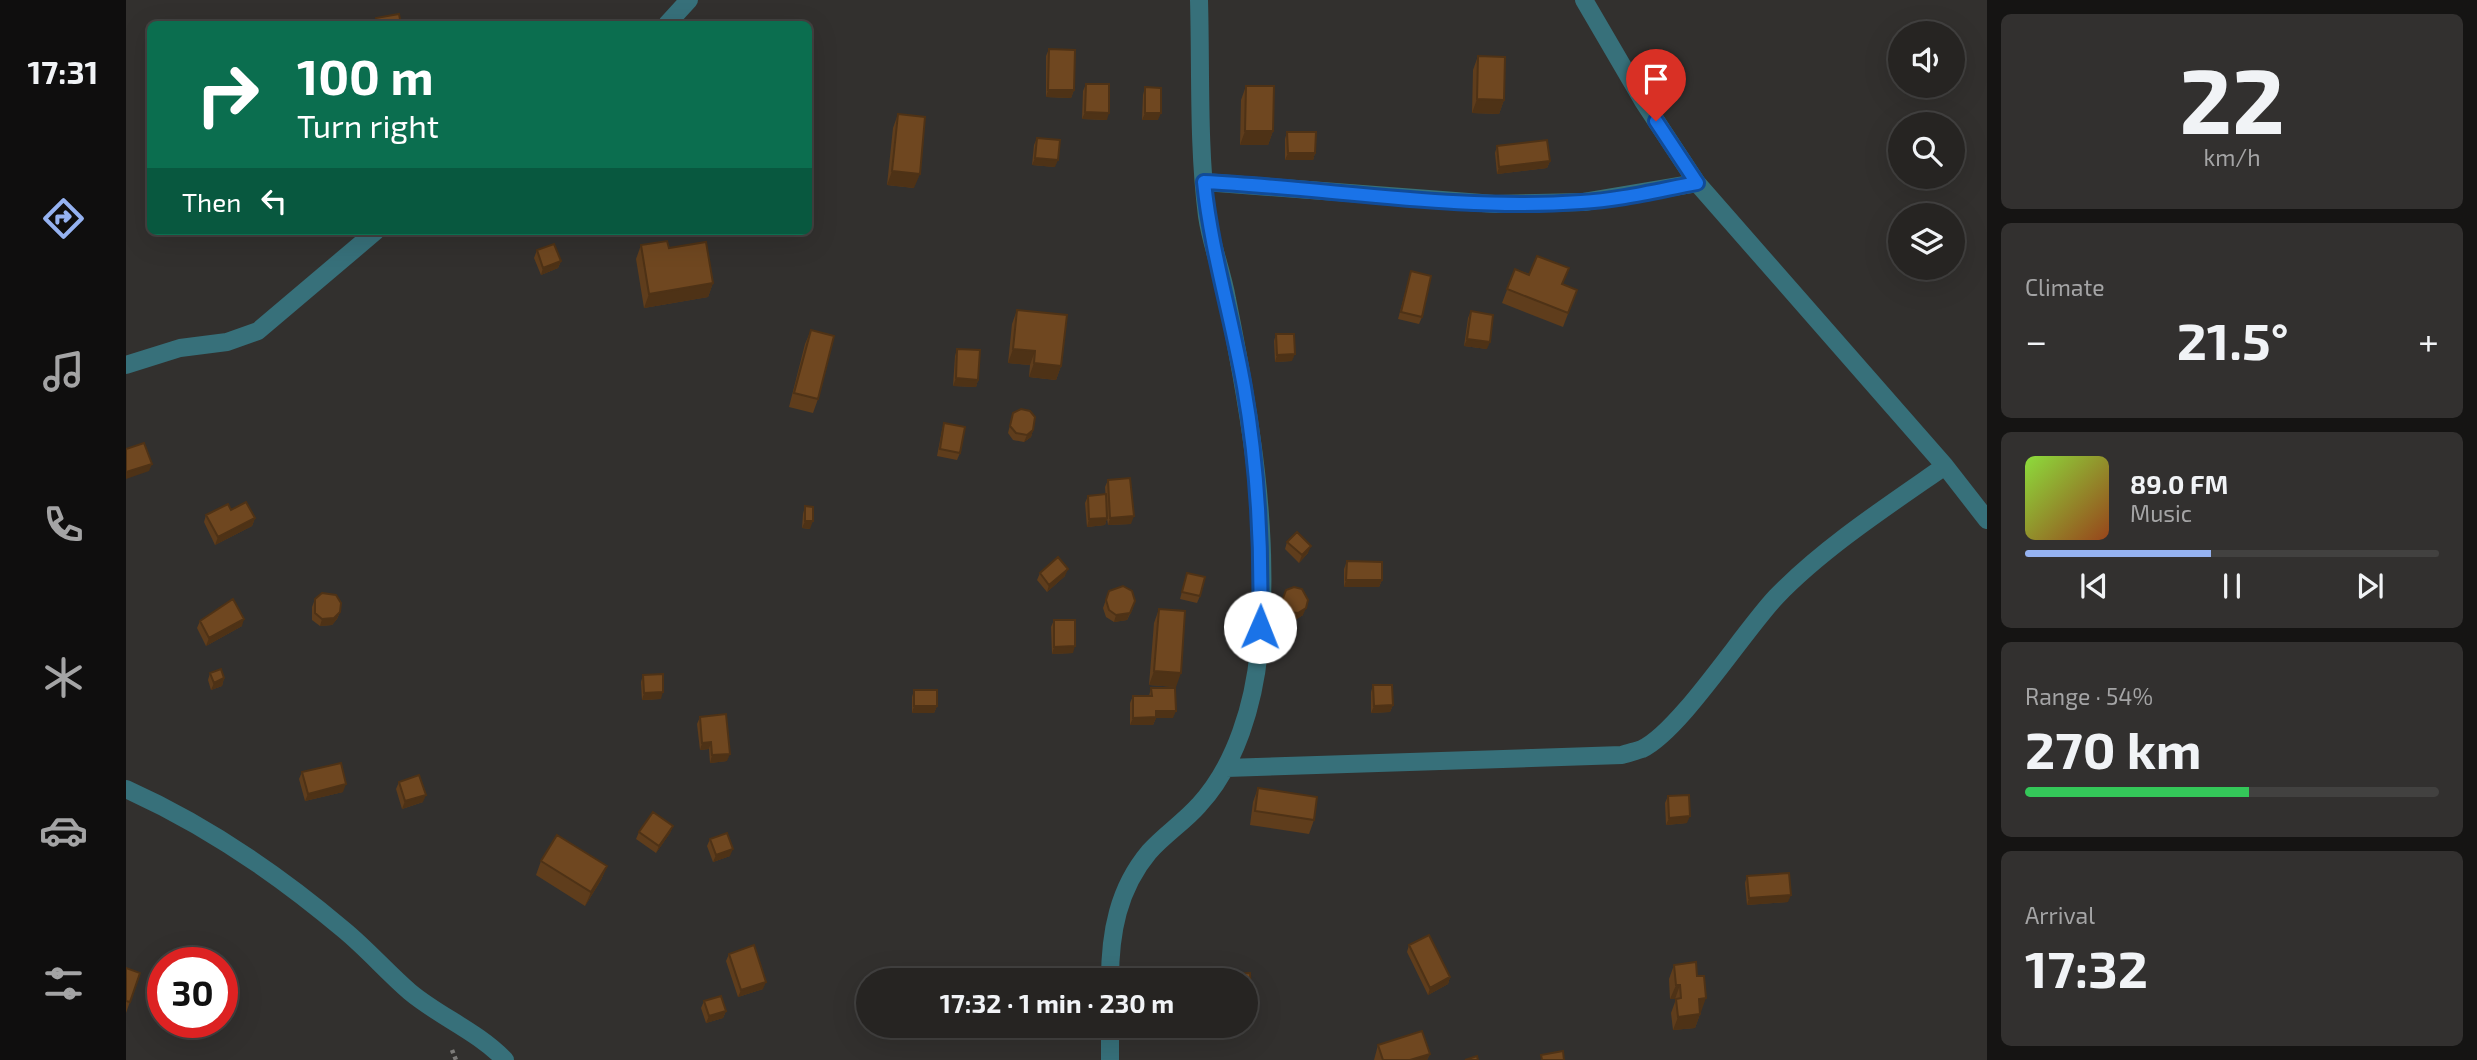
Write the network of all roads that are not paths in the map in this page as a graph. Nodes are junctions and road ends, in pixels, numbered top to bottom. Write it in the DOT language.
graph roads {
  1 [pos="689,0"];
  2 [pos="1199,0"];
  3 [pos="1584,0"];
  4 [pos="670,21"];
  5 [pos="1204,182"];
  6 [pos="1697,183"];
  7 [pos="370,235"];
  8 [pos="126,366"];
  9 [pos="1945,467"];
  10 [pos="1987,520"];
  11 [pos="1226,768"];
  12 [pos="126,789"];
  13 [pos="1111,968"];
  14 [pos="1111,1038"];
  15 [pos="505,1060"];
  16 [pos="1110,1060"];
  1 -- 4 [label="street"];
  2 -- 5 [label="street"];
  3 -- 6 [label="street"];
  5 -- 6 [label="street"];
  5 -- 11 [label="street"];
  6 -- 9 [label="street"];
  7 -- 8 [label="street"];
  9 -- 10 [label="street"];
  9 -- 11 [label="street"];
  11 -- 13 [label="street"];
  12 -- 15 [label="street"];
  14 -- 16 [label="street"];
}
